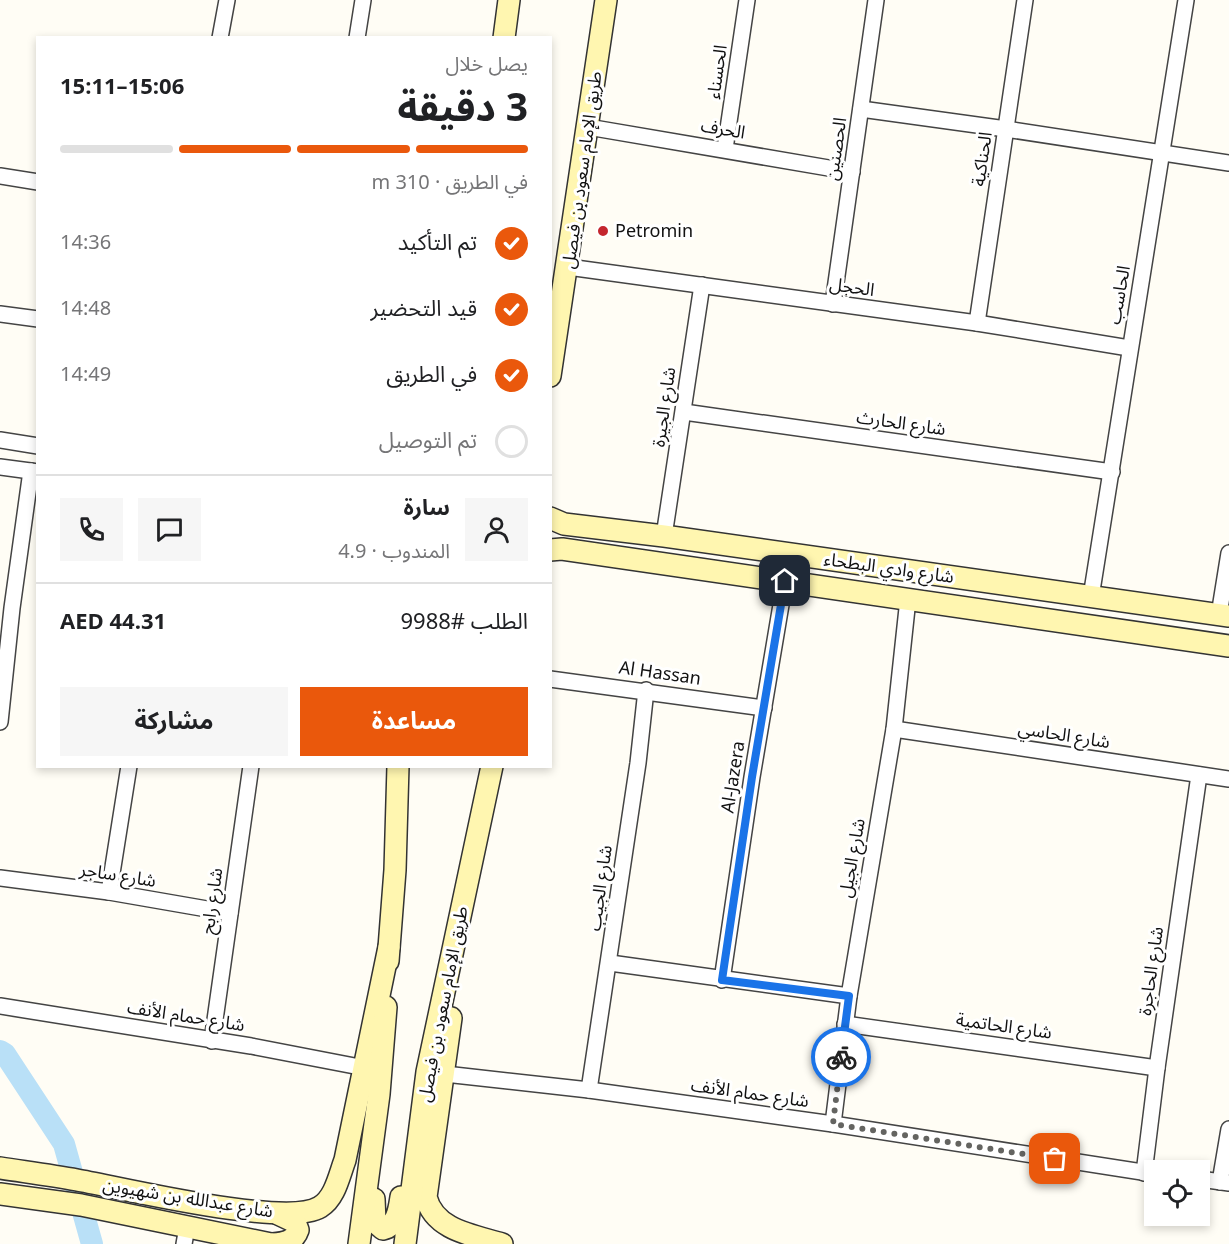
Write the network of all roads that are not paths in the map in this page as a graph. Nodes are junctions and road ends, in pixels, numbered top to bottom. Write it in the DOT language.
graph roads {
  1 [pos="227,0"];
  2 [pos="363,0"];
  3 [pos="509,0"];
  4 [pos="606,0"];
  5 [pos="747,0"];
  6 [pos="876,0"];
  7 [pos="1025,0"];
  8 [pos="1186,0"];
  9 [pos="220,36"];
  10 [pos="357,36"];
  11 [pos="504,36"];
  12 [pos="861,109"];
  13 [pos="588,127"];
  14 [pos="1006,129"];
  15 [pos="725,149"];
  16 [pos="1163,153"];
  17 [pos="1229,163"];
  18 [pos="852,172"];
  19 [pos="0,176"];
  20 [pos="36,182"];
  21 [pos="568,267"];
  22 [pos="702,285"];
  23 [pos="832,304"];
  24 [pos="0,314"];
  25 [pos="36,320"];
  26 [pos="977,324"];
  27 [pos="1129,348"];
  28 [pos="552,364"];
  29 [pos="684,412"];
  30 [pos="0,440"];
  31 [pos="36,446"];
  32 [pos="0,467"];
  33 [pos="34,472"];
  34 [pos="1112,472"];
  35 [pos="552,519"];
  36 [pos="664,536"];
  37 [pos="552,550"];
  38 [pos="1229,553"];
  39 [pos="785,581"];
  40 [pos="1091,597"];
  41 [pos="908,599"];
  42 [pos="6,607"];
  43 [pos="1225,616"];
  44 [pos="1226,645"];
  45 [pos="552,679"];
  46 [pos="646,690"];
  47 [pos="764,708"];
  48 [pos="0,722"];
  49 [pos="894,729"];
  50 [pos="129,768"];
  51 [pos="252,768"];
  52 [pos="398,768"];
  53 [pos="492,768"];
  54 [pos="1198,775"];
  55 [pos="1229,779"];
  56 [pos="0,878"];
  57 [pos="109,892"];
  58 [pos="230,913"];
  59 [pos="458,930"];
  60 [pos="389,947"];
  61 [pos="610,963"];
  62 [pos="722,980"];
  63 [pos="849,996"];
  64 [pos="0,1006"];
  65 [pos="845,1024"];
  66 [pos="212,1041"];
  67 [pos="365,1068"];
  68 [pos="1157,1068"];
  69 [pos="445,1074"];
  70 [pos="589,1090"];
  71 [pos="423,1106"];
  72 [pos="376,1118"];
  73 [pos="833,1124"];
  74 [pos="1229,1129"];
  75 [pos="1151,1160"];
  76 [pos="0,1168"];
  77 [pos="1144,1172"];
  78 [pos="1210,1181"];
  79 [pos="1225,1183"];
  80 [pos="0,1194"];
  81 [pos="278,1214"];
  82 [pos="185,1236"];
  83 [pos="272,1244"];
  84 [pos="359,1244"];
  85 [pos="405,1244"];
  86 [pos="471,1244"];
  87 [pos="501,1244"];
  1 -- 9 [label="street"];
  2 -- 10 [label="street"];
  3 -- 11 [label="street"];
  4 -- 13 [label="street, طريق الإمام سعود بن فيصل"];
  5 -- 15 [label="street, الحسناء"];
  6 -- 12 [label="street, الحصنين"];
  7 -- 14 [label="street, الحناكية"];
  8 -- 16 [label="street, الحاسب"];
  12 -- 14 [label="street"];
  12 -- 18 [label="street, الحصنين"];
  13 -- 15 [label="street, الحرف"];
  13 -- 21 [label="street, طريق الإمام سعود بن فيصل"];
  14 -- 16 [label="street"];
  14 -- 26 [label="street, الحناكية"];
  15 -- 18 [label="street, الحرف"];
  16 -- 17 [label="street"];
  16 -- 27 [label="street, الحاسب"];
  18 -- 23 [label="street, الحصنين"];
  19 -- 20 [label="street"];
  21 -- 22 [label="street, الحجل"];
  21 -- 28 [label="street, طريق الإمام سعود بن فيصل"];
  22 -- 23 [label="street, الحجل"];
  22 -- 29 [label="street, شارع الجيرة"];
  23 -- 26 [label="street, الحجل"];
  24 -- 25 [label="street"];
  26 -- 27 [label="street, الحجل"];
  27 -- 34 [label="street, الحاسب"];
  29 -- 34 [label="street, شارع الحارث"];
  29 -- 36 [label="street, شارع الجيرة"];
  30 -- 31 [label="street"];
  32 -- 33 [label="street"];
  33 -- 42 [label="street"];
  34 -- 40 [label="street, الحاسب"];
  35 -- 36 [label="street, شارع وادي البطحاء"];
  36 -- 40 [label="street, شارع وادي البطحاء"];
  37 -- 39 [label="street, شارع وادي البطحاء"];
  38 -- 43 [label="street"];
  39 -- 41 [label="street, شارع وادي البطحاء"];
  39 -- 47 [label="street, Al-Jazera"];
  40 -- 43 [label="street, شارع وادي البطحاء"];
  41 -- 44 [label="street, شارع وادي البطحاء"];
  41 -- 49 [label="street, شارع الجيل"];
  42 -- 48 [label="street"];
  43 -- 44 [label="street"];
  45 -- 46 [label="street, Al Hassan"];
  46 -- 47 [label="street, Al Hassan"];
  46 -- 61 [label="street, شارع الجيب"];
  47 -- 62 [label="street, Al-Jazera"];
  49 -- 54 [label="street, شارع الحاسي"];
  49 -- 63 [label="street, شارع الجيل"];
  50 -- 57 [label="street"];
  51 -- 58 [label="street, شارع رابح"];
  52 -- 60 [label="street"];
  53 -- 59 [label="street, طريق الإمام سعود بن فيصل"];
  54 -- 55 [label="street, شارع الحاسي"];
  54 -- 68 [label="street, شارع الحاجرة"];
  56 -- 57 [label="street, شارع ساجر"];
  57 -- 58 [label="street, شارع ساجر"];
  58 -- 66 [label="street, شارع رابح"];
  59 -- 69 [label="street"];
  59 -- 71 [label="street, طريق الإمام سعود بن فيصل"];
  60 -- 67 [label="street, شارع عبدالله بن شهيوين"];
  60 -- 72 [label="street"];
  61 -- 62 [label="street"];
  61 -- 70 [label="street, شارع الجيب"];
  62 -- 63 [label="street"];
  63 -- 65 [label="street, شارع الجيل"];
  64 -- 66 [label="street, شارع حمام الأنف"];
  65 -- 68 [label="street, شارع الحاتمية"];
  65 -- 73 [label="street, شارع الجيل"];
  66 -- 67 [label="street, شارع حمام الأنف"];
  67 -- 81 [label="street, شارع عبدالله بن شهيوين"];
  68 -- 75 [label="street, شارع الحاجرة"];
  69 -- 70 [label="street, شارع حمام الأنف"];
  69 -- 87 [label="street"];
  70 -- 73 [label="street, شارع حمام الأنف"];
  71 -- 72 [label="street"];
  71 -- 85 [label="street, طريق الإمام سعود بن فيصل"];
  72 -- 84 [label="street"];
  73 -- 77 [label="street, شارع حمام الأنف"];
  74 -- 79 [label="street"];
  76 -- 81 [label="street, شارع عبدالله بن شهيوين"];
  78 -- 79 [label="street"];
  80 -- 82 [label="street, شارع عبدالله بن شهيوين"];
  81 -- 83 [label="street"];
  82 -- 83 [label="street, شارع عبدالله بن شهيوين"];
  86 -- 87 [label="street"];
}
